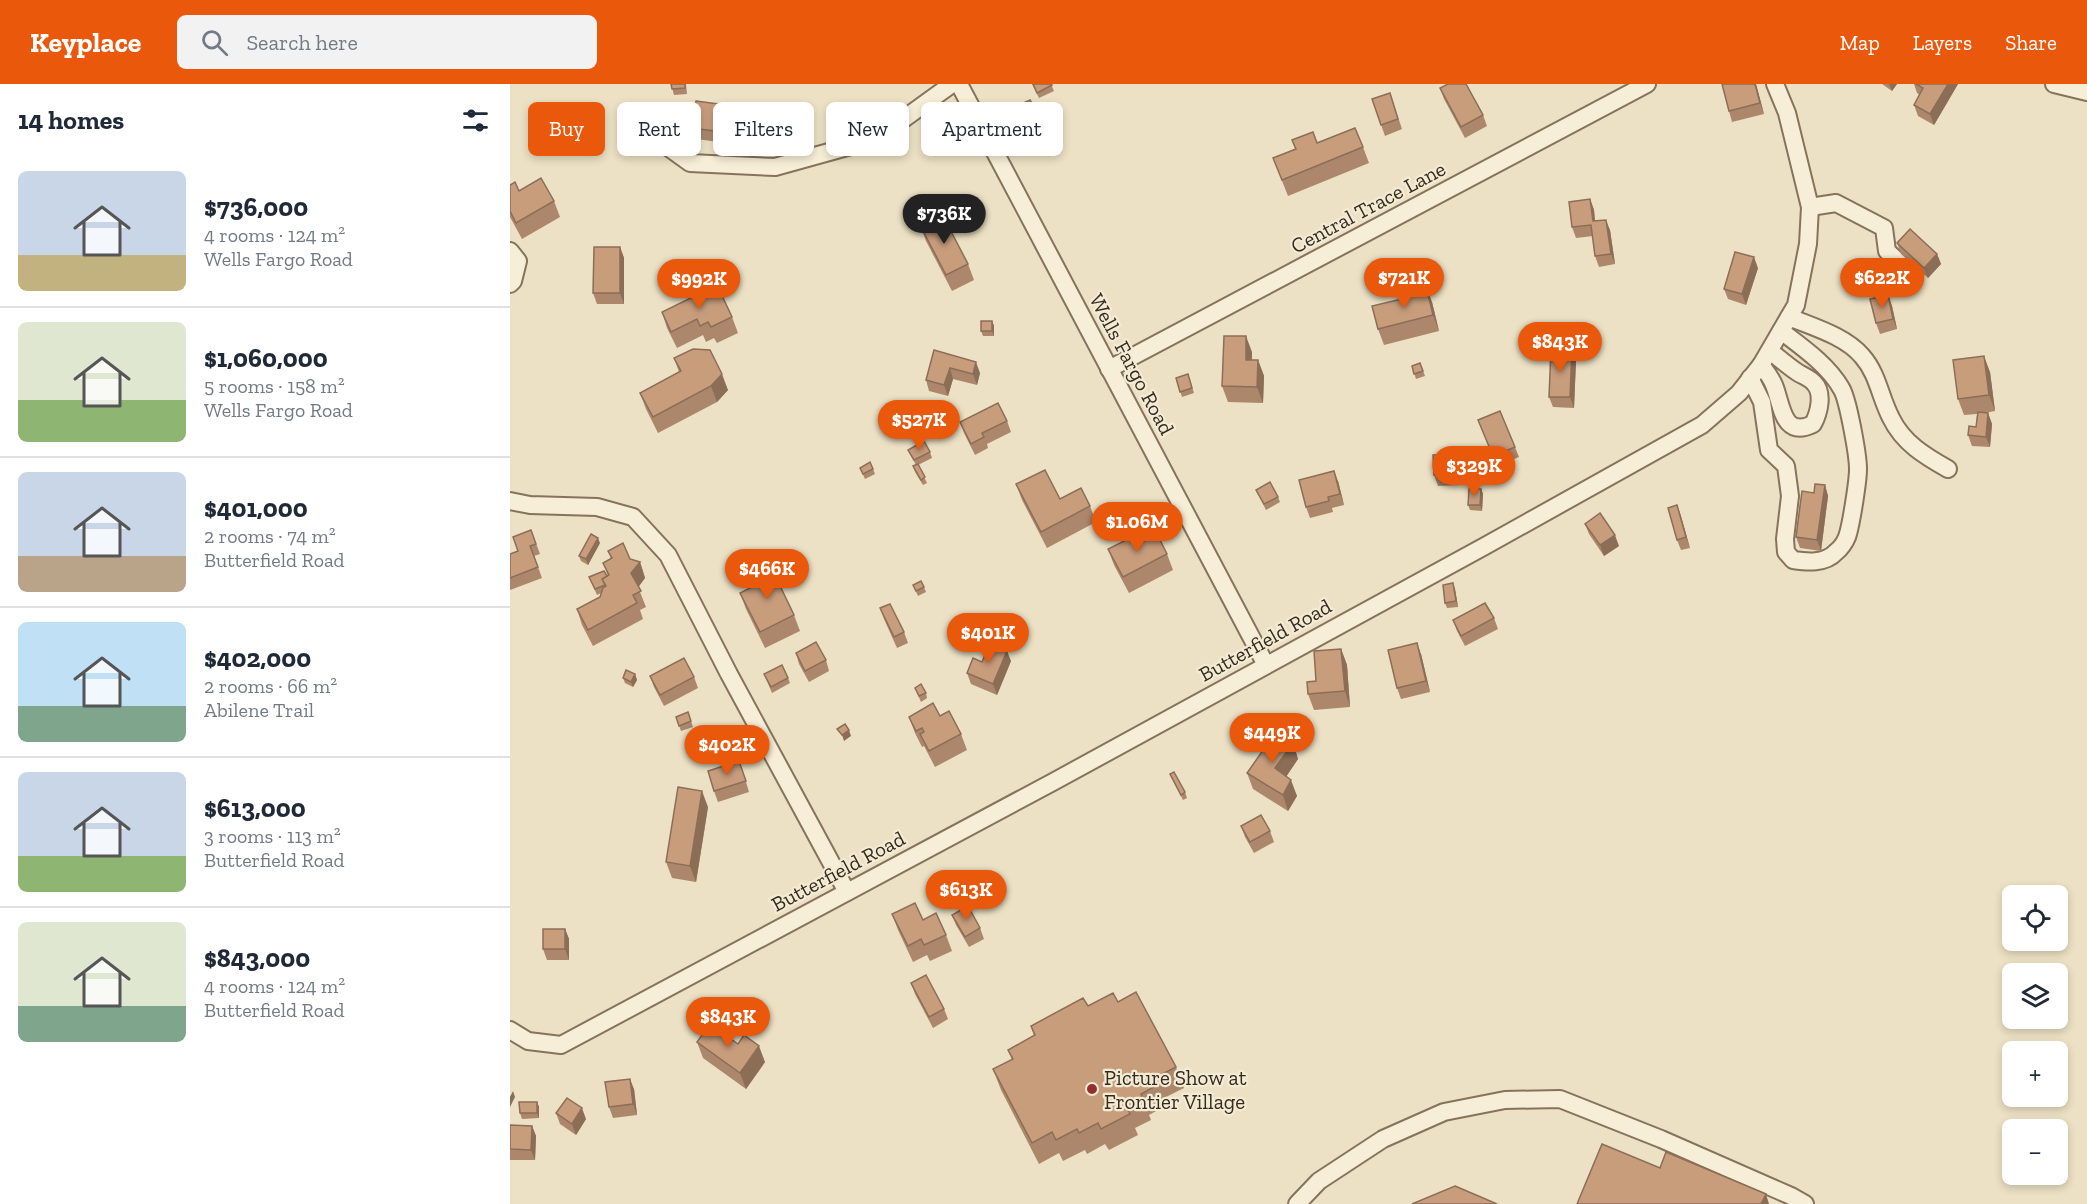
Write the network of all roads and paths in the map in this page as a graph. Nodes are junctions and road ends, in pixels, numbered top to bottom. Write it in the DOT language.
graph roads {
  1 [pos="952,84"];
  2 [pos="959,84"];
  3 [pos="1647,84"];
  4 [pos="1775,84"];
  5 [pos="2054,84"];
  6 [pos="2087,92"];
  7 [pos="680,156"];
  8 [pos="1810,207"];
  9 [pos="510,251"];
  10 [pos="1912,275"];
  11 [pos="510,284"];
  12 [pos="1785,324"];
  13 [pos="1109,369"];
  14 [pos="1750,378"];
  15 [pos="1948,469"];
  16 [pos="510,501"];
  17 [pos="1266,665"];
  18 [pos="847,892"];
  19 [pos="510,1030"];
  20 [pos="1297,1204"];
  21 [pos="1805,1204"];
  1 -- 7 [label="street"];
  2 -- 13 [label="street, Wells Fargo Road"];
  3 -- 13 [label="street, Central Trace Lane"];
  4 -- 8 [label="street, Butterfield Road"];
  5 -- 6 [label="street"];
  8 -- 10 [label="street"];
  8 -- 12 [label="street, Butterfield Road"];
  9 -- 11 [label="street"];
  12 -- 14 [label="street, Butterfield Road"];
  12 -- 14 [label="street"];
  12 -- 15 [label="street"];
  13 -- 17 [label="street, Wells Fargo Road"];
  14 -- 17 [label="street, Butterfield Road"];
  16 -- 18 [label="street"];
  17 -- 18 [label="street, Butterfield Road"];
  18 -- 19 [label="street, Butterfield Road"];
  20 -- 21 [label="street"];
}
